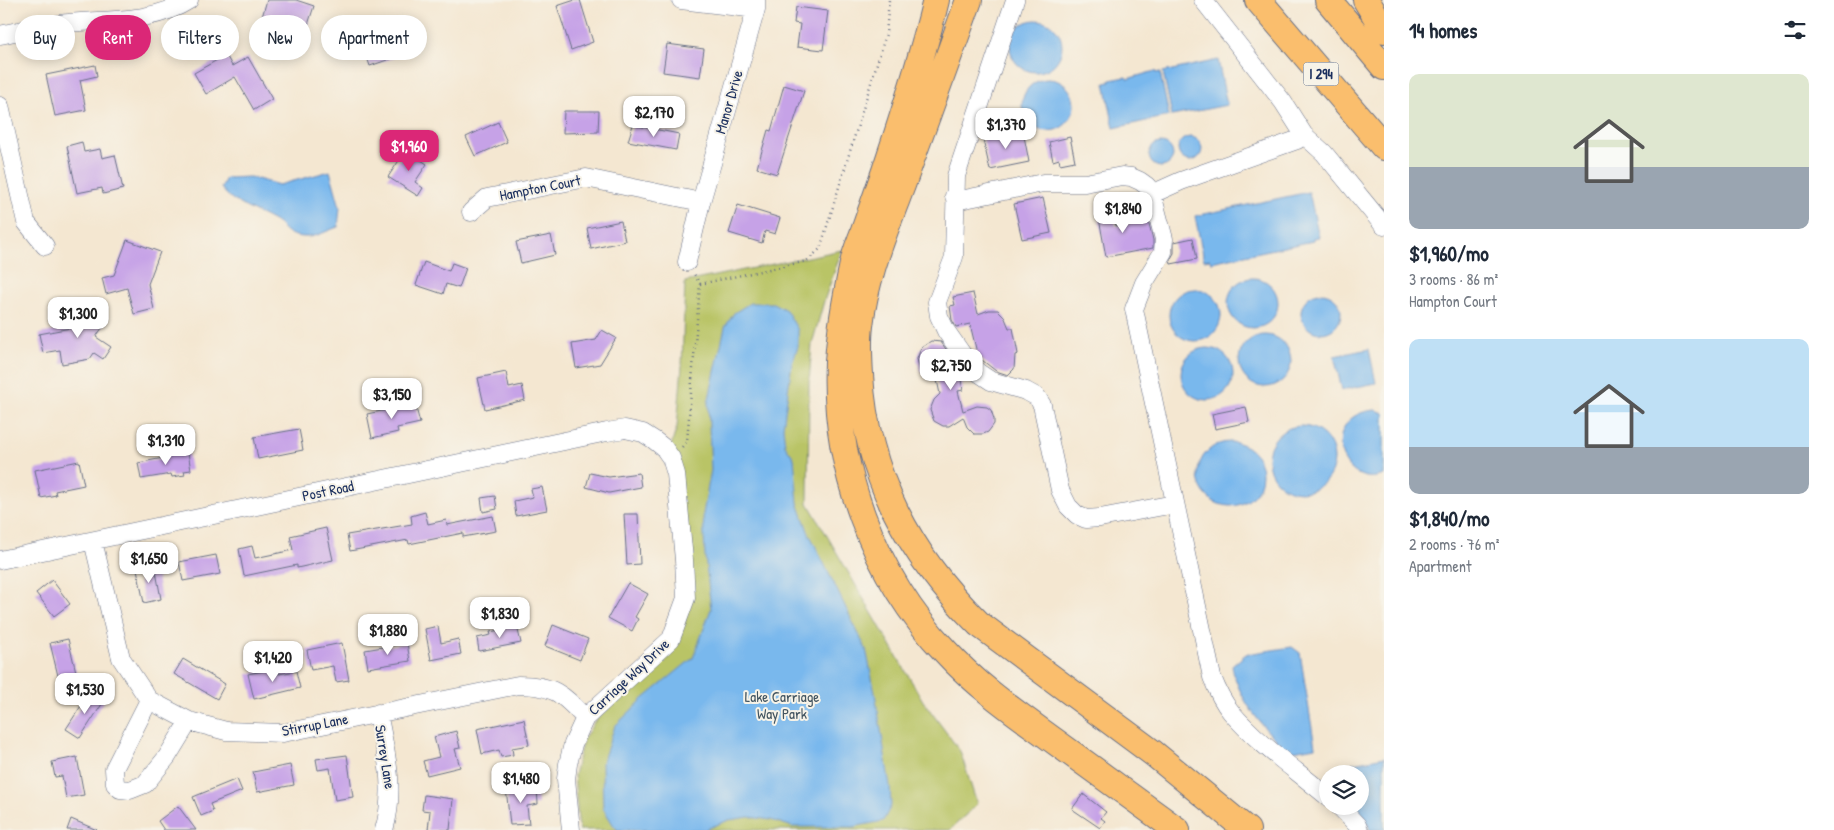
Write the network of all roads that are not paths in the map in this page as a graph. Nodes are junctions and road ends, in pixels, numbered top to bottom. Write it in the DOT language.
graph roads {
  1 [pos="189,0"];
  2 [pos="680,0"];
  3 [pos="936,0"];
  4 [pos="970,0"];
  5 [pos="1015,0"];
  6 [pos="1203,0"];
  7 [pos="1258,0"];
  8 [pos="1328,0"];
  9 [pos="1366,0"];
  10 [pos="756,4"];
  11 [pos="1384,30"];
  12 [pos="0,35"];
  13 [pos="1384,67"];
  14 [pos="0,106"];
  15 [pos="1304,135"];
  16 [pos="1384,147"];
  17 [pos="1152,194"];
  18 [pos="954,196"];
  19 [pos="701,202"];
  20 [pos="471,212"];
  21 [pos="1384,226"];
  22 [pos="45,246"];
  23 [pos="687,262"];
  24 [pos="654,440"];
  25 [pos="1174,504"];
  26 [pos="94,540"];
  27 [pos="0,560"];
  28 [pos="148,700"];
  29 [pos="378,713"];
  30 [pos="584,718"];
  31 [pos="189,721"];
  32 [pos="1319,790"];
  33 [pos="1348,815"];
  34 [pos="384,830"];
  35 [pos="571,830"];
  36 [pos="1177,830"];
  37 [pos="1247,830"];
  38 [pos="1359,830"];
  1 -- 12 [label="street"];
  2 -- 10 [label="street"];
  3 -- 36 [label="highway"];
  4 -- 37 [label="highway"];
  5 -- 18 [label="street"];
  6 -- 15 [label="street"];
  7 -- 16 [label="highway, I 294"];
  8 -- 13 [label="highway"];
  9 -- 11 [label="highway"];
  10 -- 19 [label="street, Manor Drive"];
  14 -- 22 [label="street"];
  15 -- 17 [label="street"];
  15 -- 21 [label="street"];
  17 -- 18 [label="street"];
  17 -- 25 [label="street"];
  18 -- 25 [label="street"];
  19 -- 20 [label="street, Hampton Court"];
  19 -- 23 [label="street, Manor Drive"];
  24 -- 26 [label="street, Post Road"];
  24 -- 30 [label="street, Carriage Way Drive"];
  25 -- 32 [label="street"];
  26 -- 27 [label="street, Post Road"];
  26 -- 28 [label="street"];
  28 -- 31 [label="street, Stirrup Lane"];
  28 -- 31 [label="street"];
  29 -- 30 [label="street, Stirrup Lane"];
  29 -- 31 [label="street, Stirrup Lane"];
  29 -- 34 [label="street, Surrey Lane"];
  30 -- 35 [label="street, Carriage Way Drive"];
  33 -- 38 [label="street"];
}
